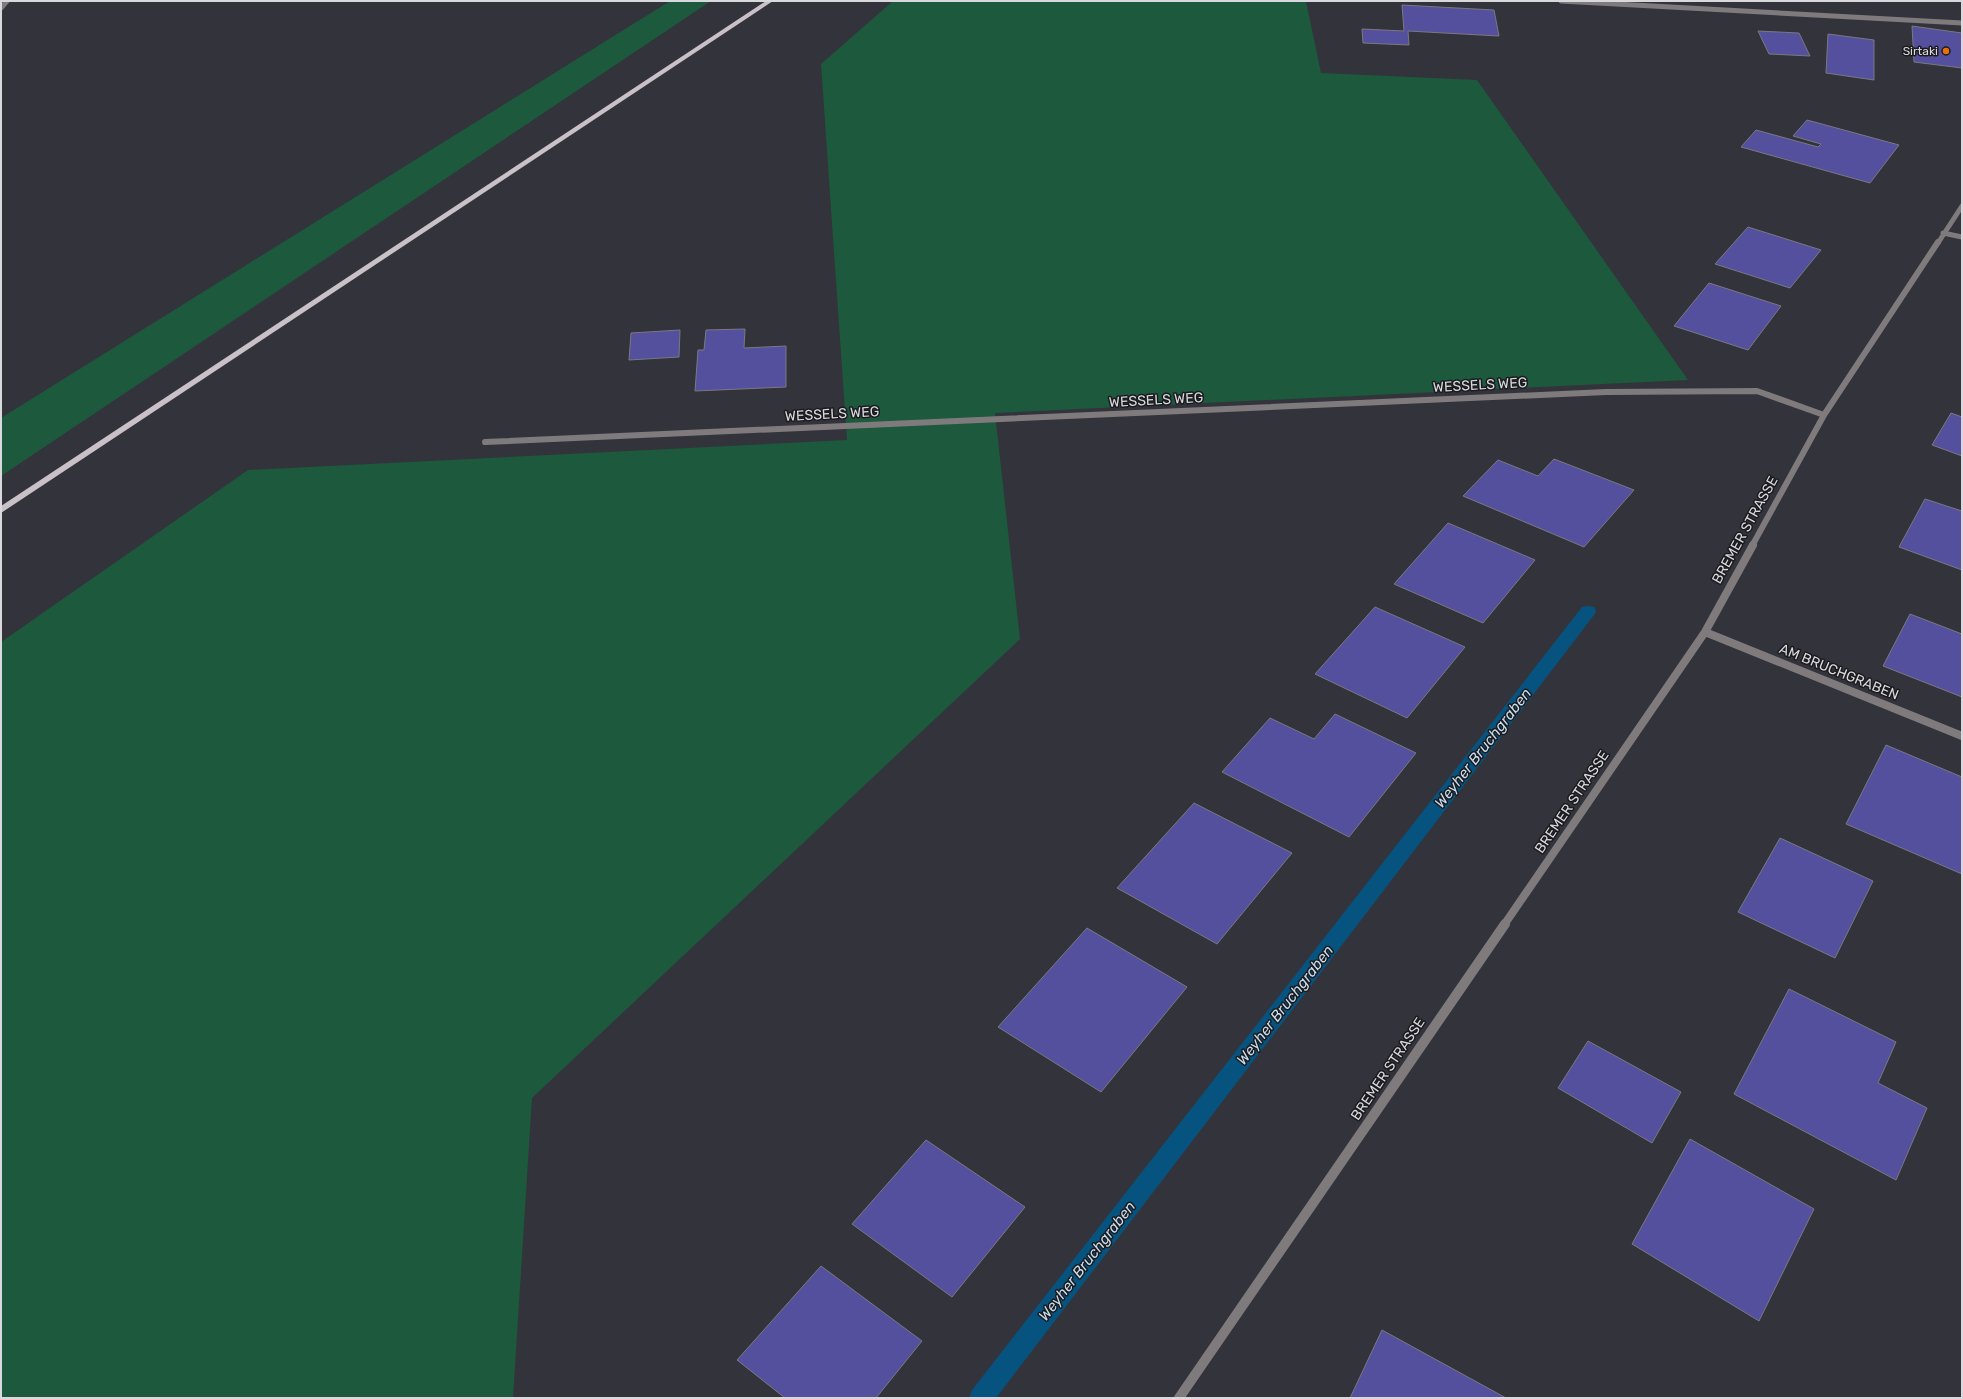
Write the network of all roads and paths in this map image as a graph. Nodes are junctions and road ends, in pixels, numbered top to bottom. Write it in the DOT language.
graph roads {
  1 [pos="7,1"];
  2 [pos="770,1"];
  3 [pos="1560,1"];
  4 [pos="1,8"];
  5 [pos="1962,23"];
  6 [pos="1962,206"];
  7 [pos="1943,233"];
  8 [pos="1962,237"];
  9 [pos="1824,415"];
  10 [pos="485,442"];
  11 [pos="1,510"];
  12 [pos="1705,632"];
  13 [pos="1962,736"];
  14 [pos="1179,1398"];
  1 -- 4 [label="street"];
  2 -- 11 [label="main road"];
  3 -- 5 [label="street"];
  6 -- 7 [label="street, BREMER STRASSE"];
  7 -- 8 [label="street"];
  7 -- 9 [label="street, BREMER STRASSE"];
  9 -- 10 [label="street, WESSELS WEG"];
  9 -- 12 [label="street, BREMER STRASSE"];
  12 -- 13 [label="street, AM BRUCHGRABEN"];
  12 -- 14 [label="street, BREMER STRASSE"];
}
